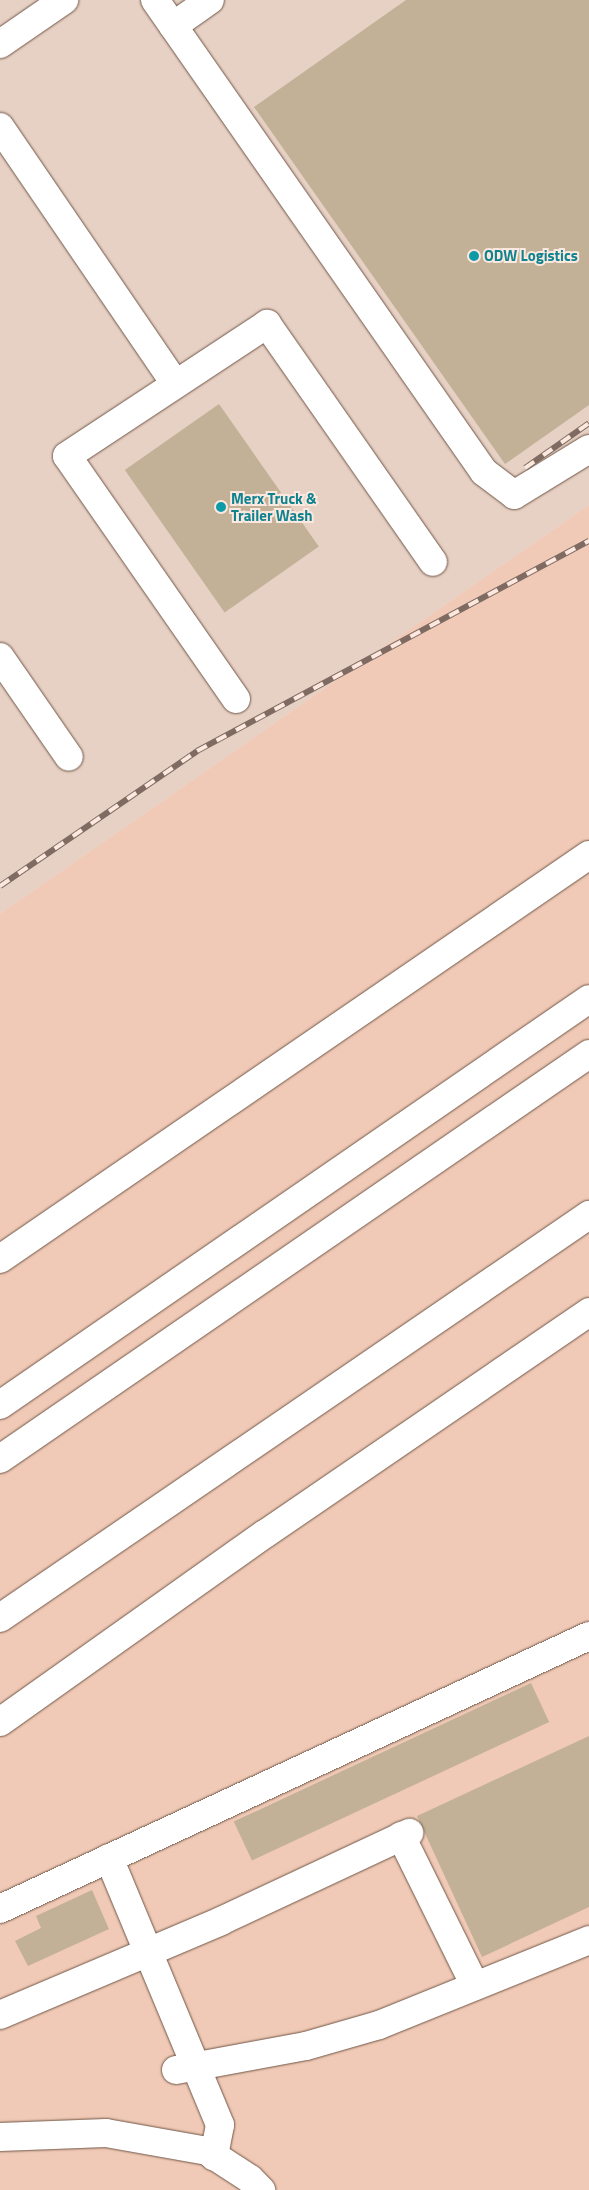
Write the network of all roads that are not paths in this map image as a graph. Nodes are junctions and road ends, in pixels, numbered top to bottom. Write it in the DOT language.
graph roads {
  1 [pos="64,0"];
  2 [pos="155,0"];
  3 [pos="210,0"];
  4 [pos="173,26"];
  5 [pos="0,44"];
  6 [pos="0,127"];
  7 [pos="175,384"];
  8 [pos="589,449"];
  9 [pos="433,562"];
  10 [pos="0,657"];
  11 [pos="236,699"];
  12 [pos="69,757"];
  13 [pos="589,855"];
  14 [pos="589,999"];
  15 [pos="589,1054"];
  16 [pos="589,1215"];
  17 [pos="0,1259"];
  18 [pos="589,1312"];
  19 [pos="0,1405"];
  20 [pos="0,1458"];
  21 [pos="0,1618"];
  22 [pos="589,1636"];
  23 [pos="0,1722"];
  24 [pos="109,1858"];
  25 [pos="0,1909"];
  26 [pos="589,1940"];
  27 [pos="150,1952"];
  28 [pos="475,1986"];
  29 [pos="0,2015"];
  30 [pos="186,2068"];
  31 [pos="0,2137"];
  32 [pos="214,2156"];
  33 [pos="261,2190"];
  1 -- 5 [label="street"];
  2 -- 4 [label="street"];
  3 -- 4 [label="street"];
  4 -- 8 [label="street"];
  6 -- 7 [label="street"];
  7 -- 9 [label="street"];
  7 -- 11 [label="street"];
  10 -- 12 [label="street"];
  13 -- 17 [label="street"];
  14 -- 19 [label="street"];
  15 -- 20 [label="street"];
  16 -- 21 [label="street"];
  18 -- 23 [label="street"];
  22 -- 24 [label="street"];
  24 -- 25 [label="street"];
  24 -- 27 [label="street"];
  26 -- 28 [label="street"];
  27 -- 28 [label="street"];
  27 -- 29 [label="street"];
  27 -- 30 [label="street"];
  28 -- 30 [label="street"];
  30 -- 32 [label="street"];
  31 -- 32 [label="street"];
  32 -- 33 [label="street"];
}
